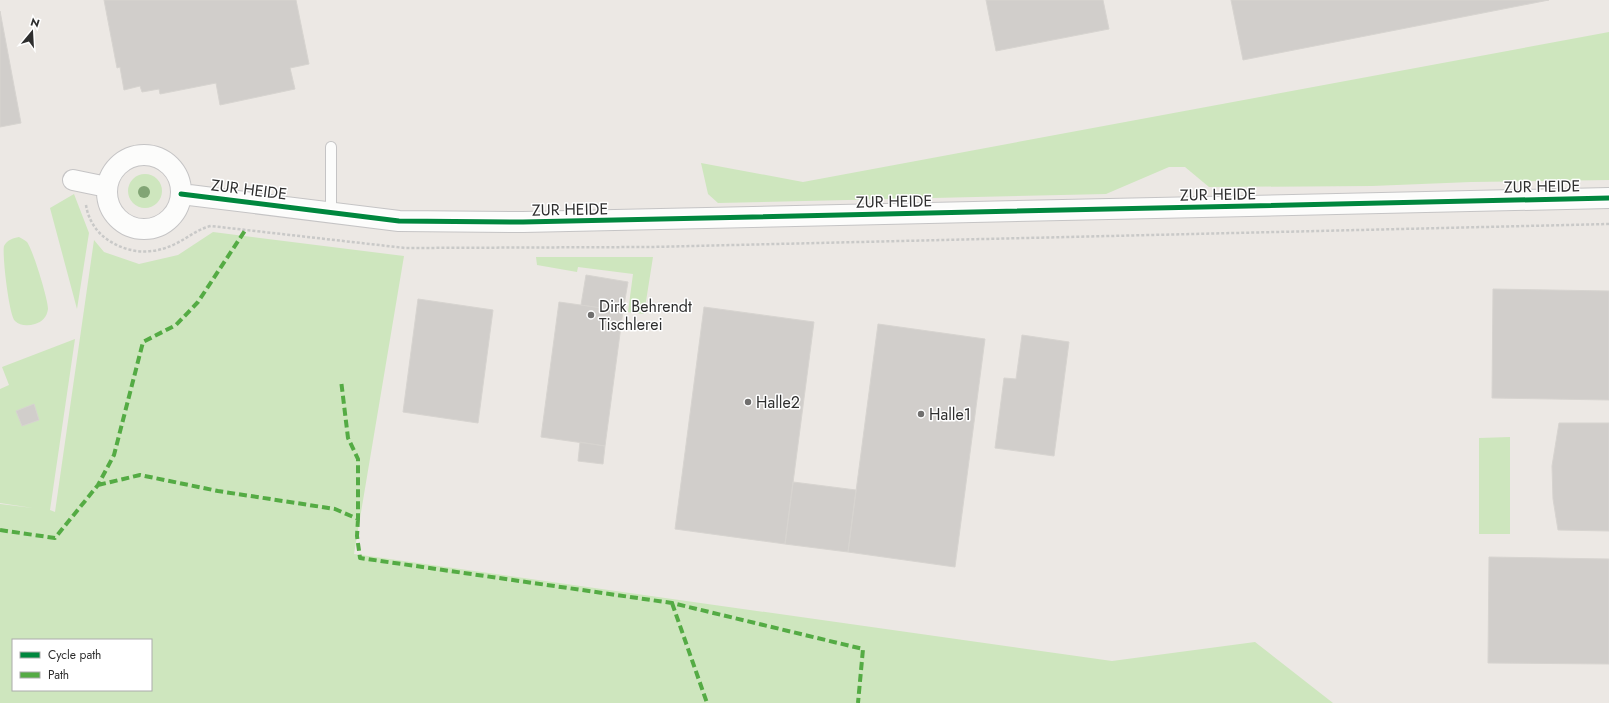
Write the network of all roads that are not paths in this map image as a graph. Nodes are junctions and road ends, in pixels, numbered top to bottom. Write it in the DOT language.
graph roads {
  1 [pos="331,147"];
  2 [pos="73,180"];
  3 [pos="107,187"];
  4 [pos="181,194"];
  5 [pos="1609,198"];
  6 [pos="331,212"];
  1 -- 6 [label="lane"];
  2 -- 3 [label="street"];
  3 -- 4 [label="street"];
  3 -- 4 [label="street"];
  4 -- 6 [label="street, ZUR HEIDE"];
  5 -- 6 [label="street, ZUR HEIDE"];
}
